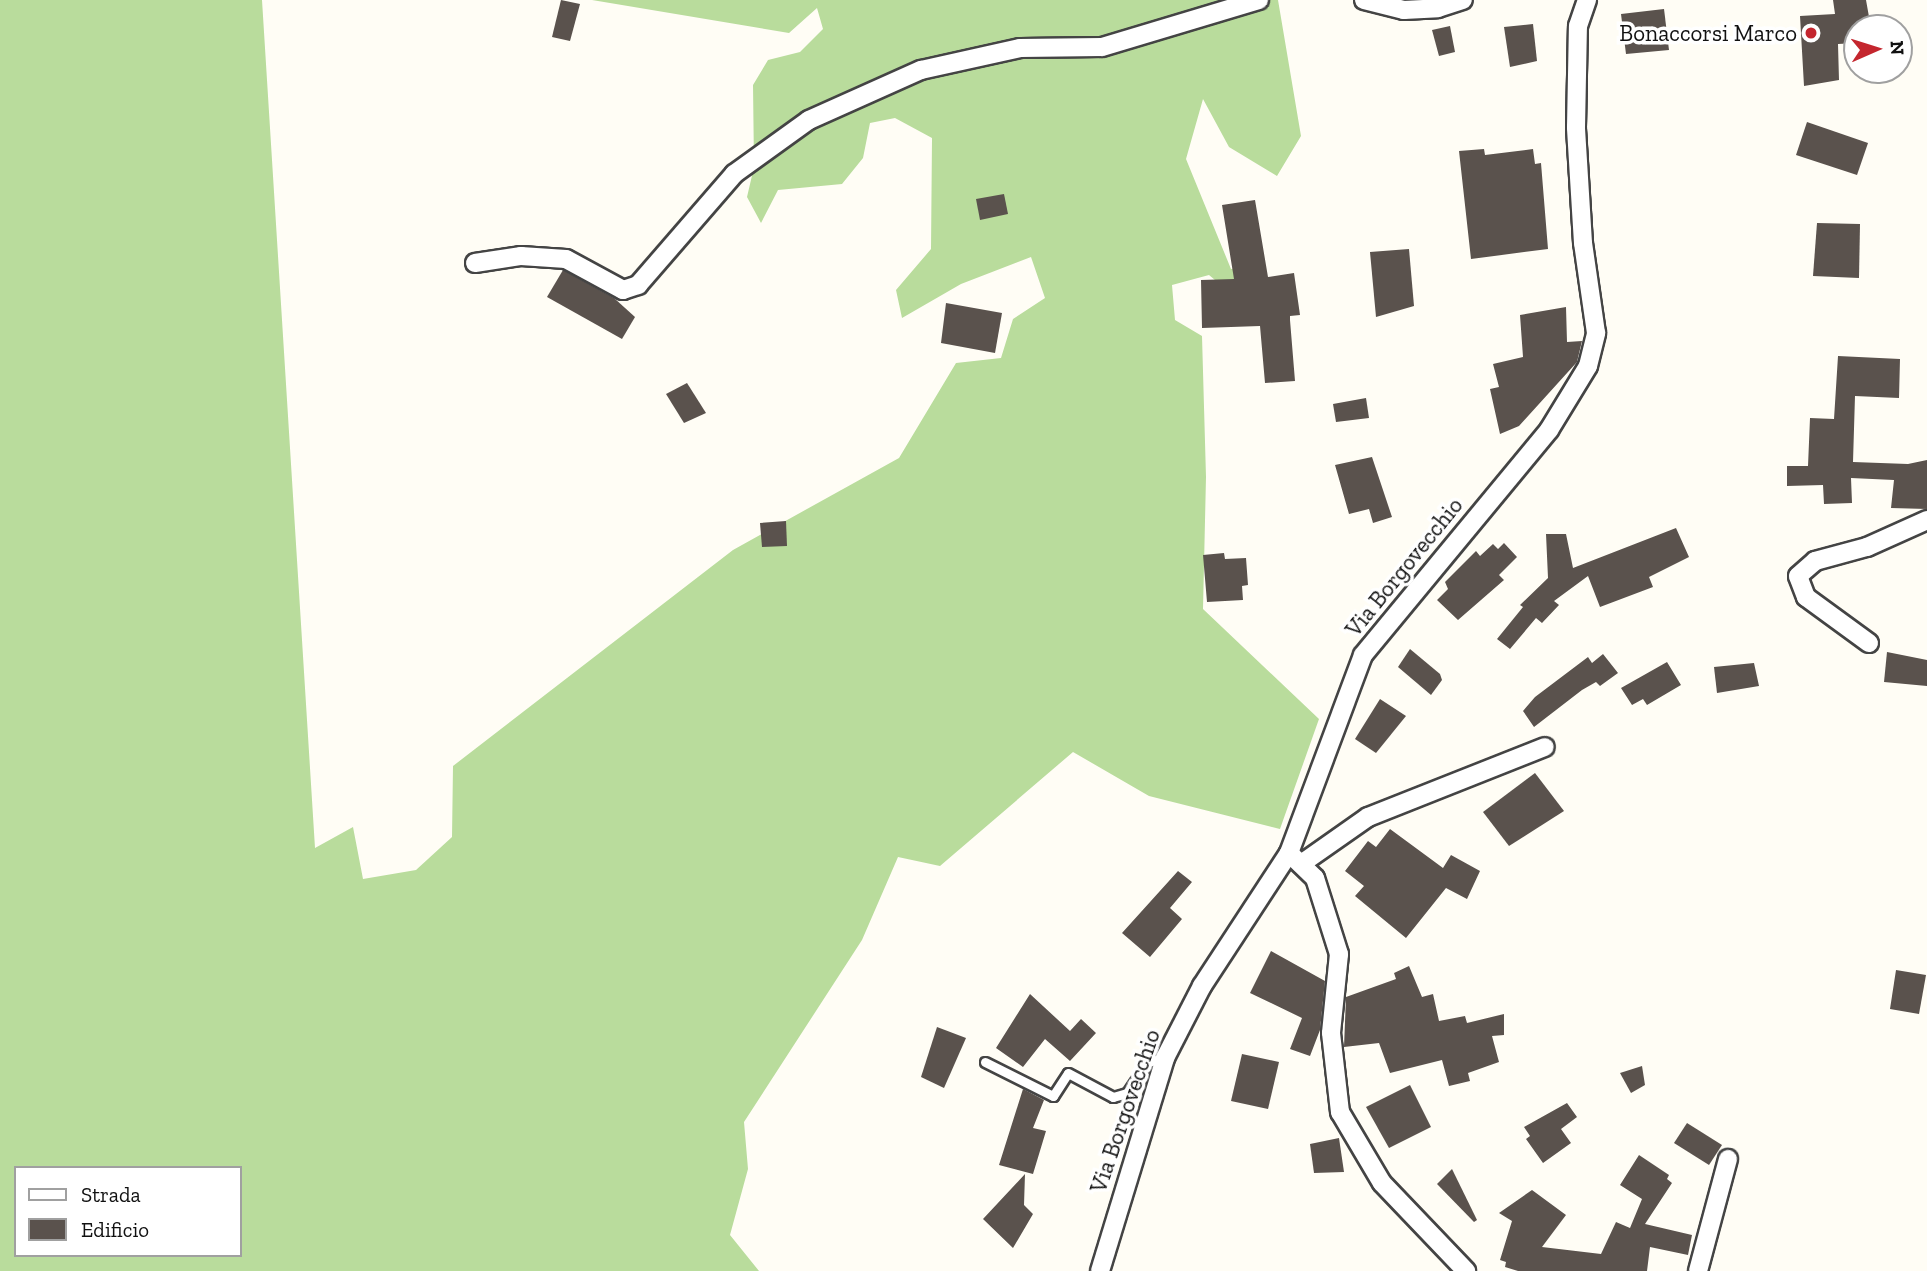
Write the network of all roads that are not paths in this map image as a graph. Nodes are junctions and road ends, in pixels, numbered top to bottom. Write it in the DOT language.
graph roads {
  1 [pos="1259,0"];
  2 [pos="1364,0"];
  3 [pos="1463,0"];
  4 [pos="1587,0"];
  5 [pos="475,263"];
  6 [pos="1927,520"];
  7 [pos="1869,643"];
  8 [pos="1545,747"];
  9 [pos="1295,858"];
  10 [pos="1165,1058"];
  11 [pos="985,1062"];
  12 [pos="1728,1159"];
  13 [pos="1100,1271"];
  14 [pos="1466,1271"];
  15 [pos="1698,1271"];
  1 -- 5 [label="street"];
  2 -- 3 [label="street"];
  4 -- 9 [label="street, Via Borgovecchio"];
  6 -- 7 [label="street"];
  8 -- 9 [label="street"];
  9 -- 10 [label="street, Via Borgovecchio"];
  9 -- 14 [label="street"];
  10 -- 11 [label="lane"];
  10 -- 13 [label="street, Via Borgovecchio"];
  12 -- 15 [label="street"];
}
